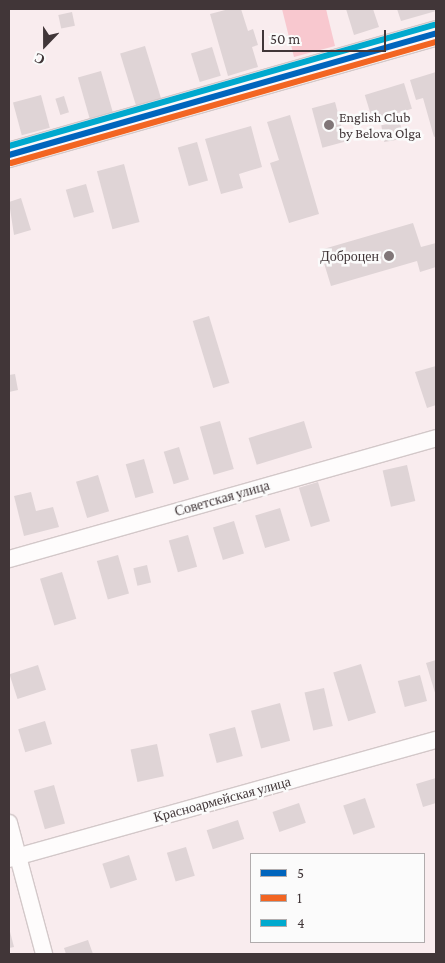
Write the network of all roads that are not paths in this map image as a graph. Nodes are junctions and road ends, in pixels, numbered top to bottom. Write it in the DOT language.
graph roads {
  1 [pos="436,33"];
  2 [pos="9,155"];
  3 [pos="436,438"];
  4 [pos="9,559"];
  5 [pos="436,740"];
  6 [pos="9,822"];
  7 [pos="14,857"];
  8 [pos="44,954"];
  1 -- 2 [label="street"];
  3 -- 4 [label="street, Советская улица"];
  5 -- 7 [label="street, Красноармейская улица"];
  6 -- 7 [label="street"];
  7 -- 8 [label="street"];
}
